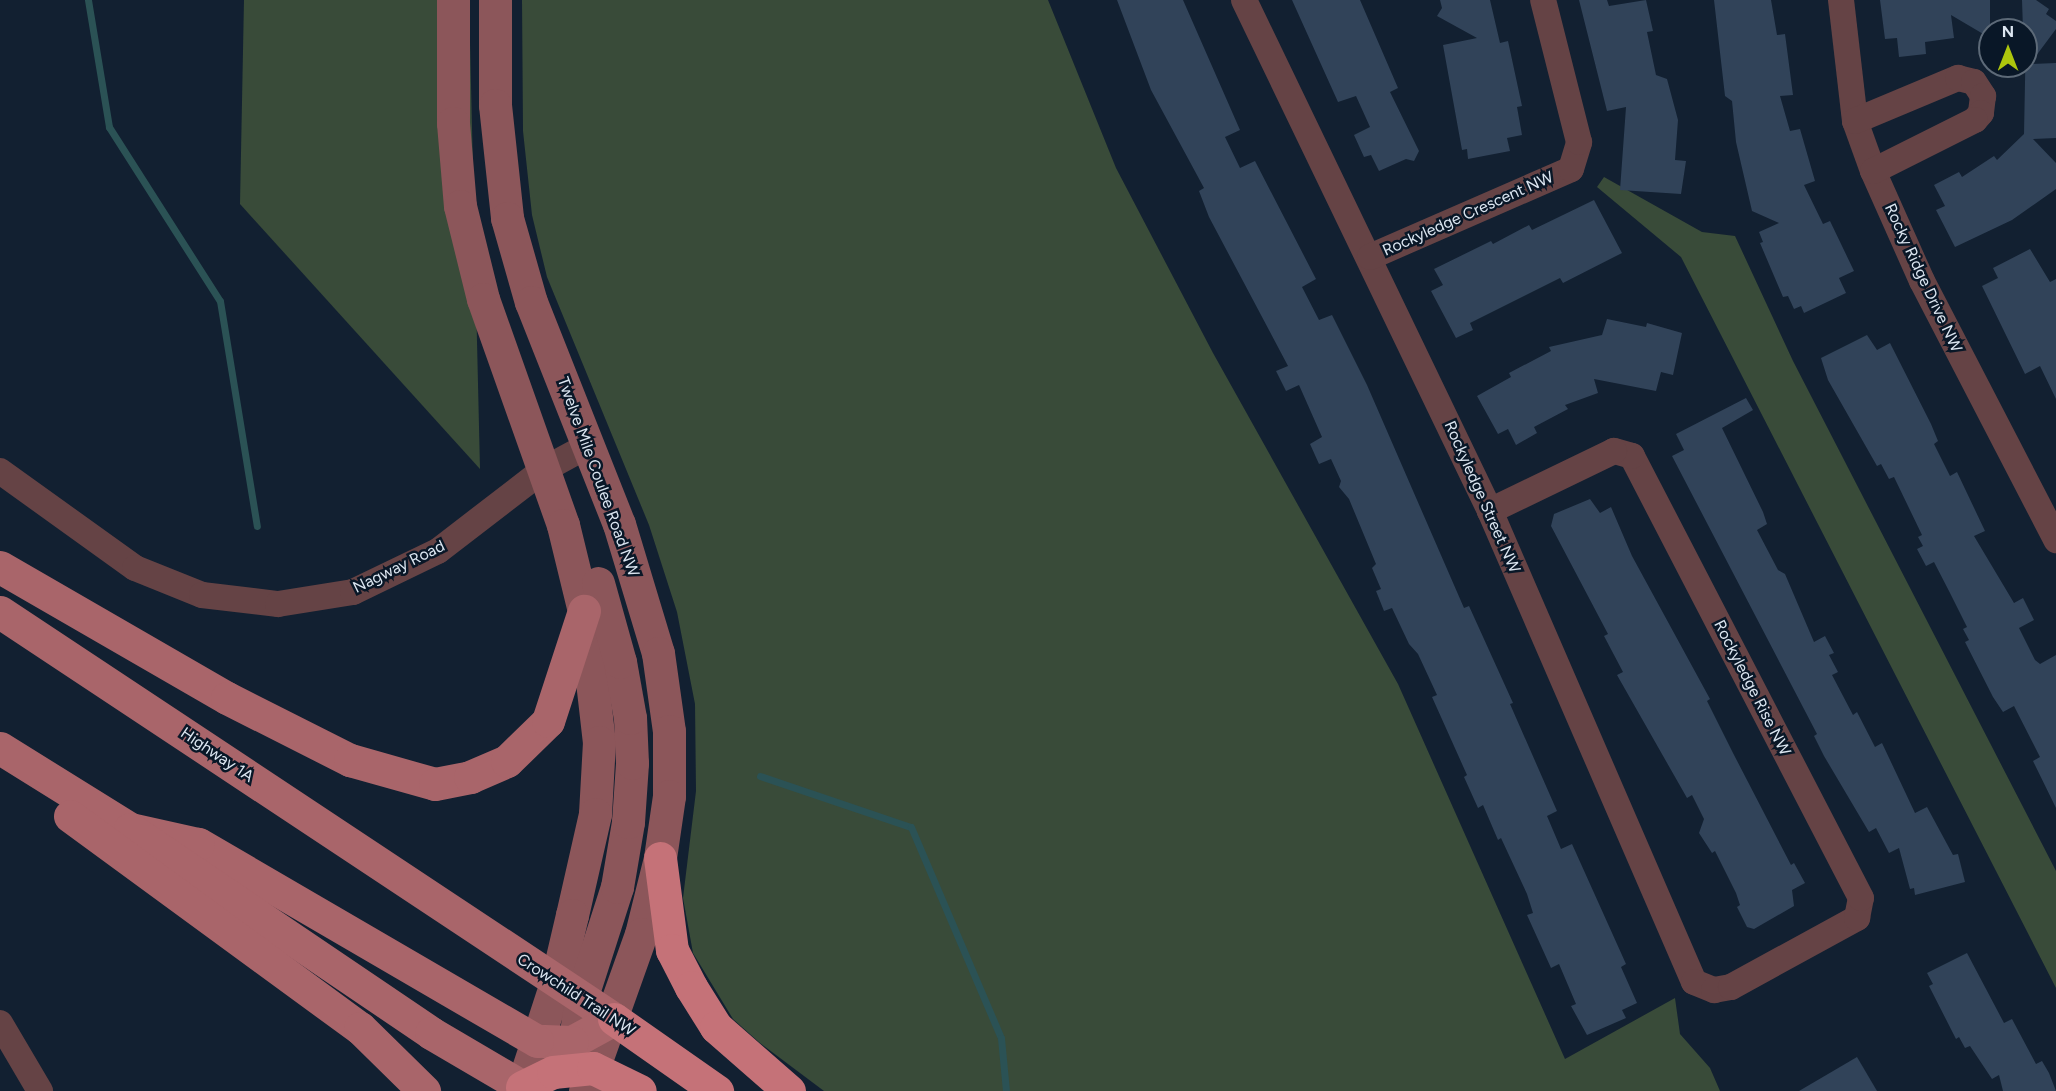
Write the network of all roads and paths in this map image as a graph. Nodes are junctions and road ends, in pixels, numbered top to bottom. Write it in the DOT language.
graph roads {
  1 [pos="453,0"];
  2 [pos="495,0"];
  3 [pos="1244,0"];
  4 [pos="1543,0"];
  5 [pos="1841,0"];
  6 [pos="1855,121"];
  7 [pos="1873,171"];
  8 [pos="1370,257"];
  9 [pos="589,445"];
  10 [pos="543,470"];
  11 [pos="0,471"];
  12 [pos="1490,511"];
  13 [pos="563,525"];
  14 [pos="2056,540"];
  15 [pos="0,567"];
  16 [pos="0,612"];
  17 [pos="584,612"];
  18 [pos="0,748"];
  19 [pos="0,766"];
  20 [pos="130,829"];
  21 [pos="660,858"];
  22 [pos="433,900"];
  23 [pos="1714,990"];
  24 [pos="568,991"];
  25 [pos="614,1019"];
  26 [pos="0,1023"];
  27 [pos="537,1041"];
  28 [pos="579,1072"];
  29 [pos="526,1089"];
  30 [pos="40,1091"];
  31 [pos="424,1091"];
  32 [pos="640,1091"];
  33 [pos="717,1091"];
  34 [pos="789,1091"];
  1 -- 10 [label="main road"];
  2 -- 9 [label="main road, Twelve Mile Coulee Road NW"];
  3 -- 8 [label="street, Rockyledge Street NW"];
  4 -- 8 [label="street, Rockyledge Crescent NW"];
  5 -- 6 [label="street, Rocky Ridge Drive NW"];
  6 -- 7 [label="street, Rocky Ridge Drive NW"];
  6 -- 7 [label="street"];
  7 -- 14 [label="street, Rocky Ridge Drive NW"];
  8 -- 12 [label="street, Rockyledge Street NW"];
  9 -- 10 [label="street, Nagway Road"];
  9 -- 21 [label="main road, Twelve Mile Coulee Road NW"];
  10 -- 11 [label="street, Nagway Road"];
  10 -- 13 [label="main road"];
  12 -- 23 [label="street, Rockyledge Street NW"];
  12 -- 23 [label="street, Rockyledge Rise NW"];
  13 -- 17 [label="main road"];
  13 -- 24 [label="main road"];
  15 -- 17 [label="main road"];
  16 -- 22 [label="main road, Highway 1A"];
  17 -- 24 [label="main road"];
  18 -- 20 [label="main road"];
  19 -- 31 [label="main road"];
  20 -- 27 [label="main road"];
  20 -- 29 [label="main road"];
  21 -- 25 [label="main road, Twelve Mile Coulee Road NW"];
  21 -- 34 [label="highway"];
  22 -- 24 [label="main road, Crowchild Trail NW"];
  24 -- 25 [label="main road, Crowchild Trail NW"];
  24 -- 27 [label="main road"];
  24 -- 28 [label="main road"];
  25 -- 28 [label="main road, Twelve Mile Coulee Road NW"];
  25 -- 33 [label="highway, Crowchild Trail NW"];
  26 -- 30 [label="street"];
  27 -- 28 [label="main road"];
  27 -- 29 [label="main road"];
  28 -- 29 [label="highway"];
  28 -- 32 [label="highway"];
}
